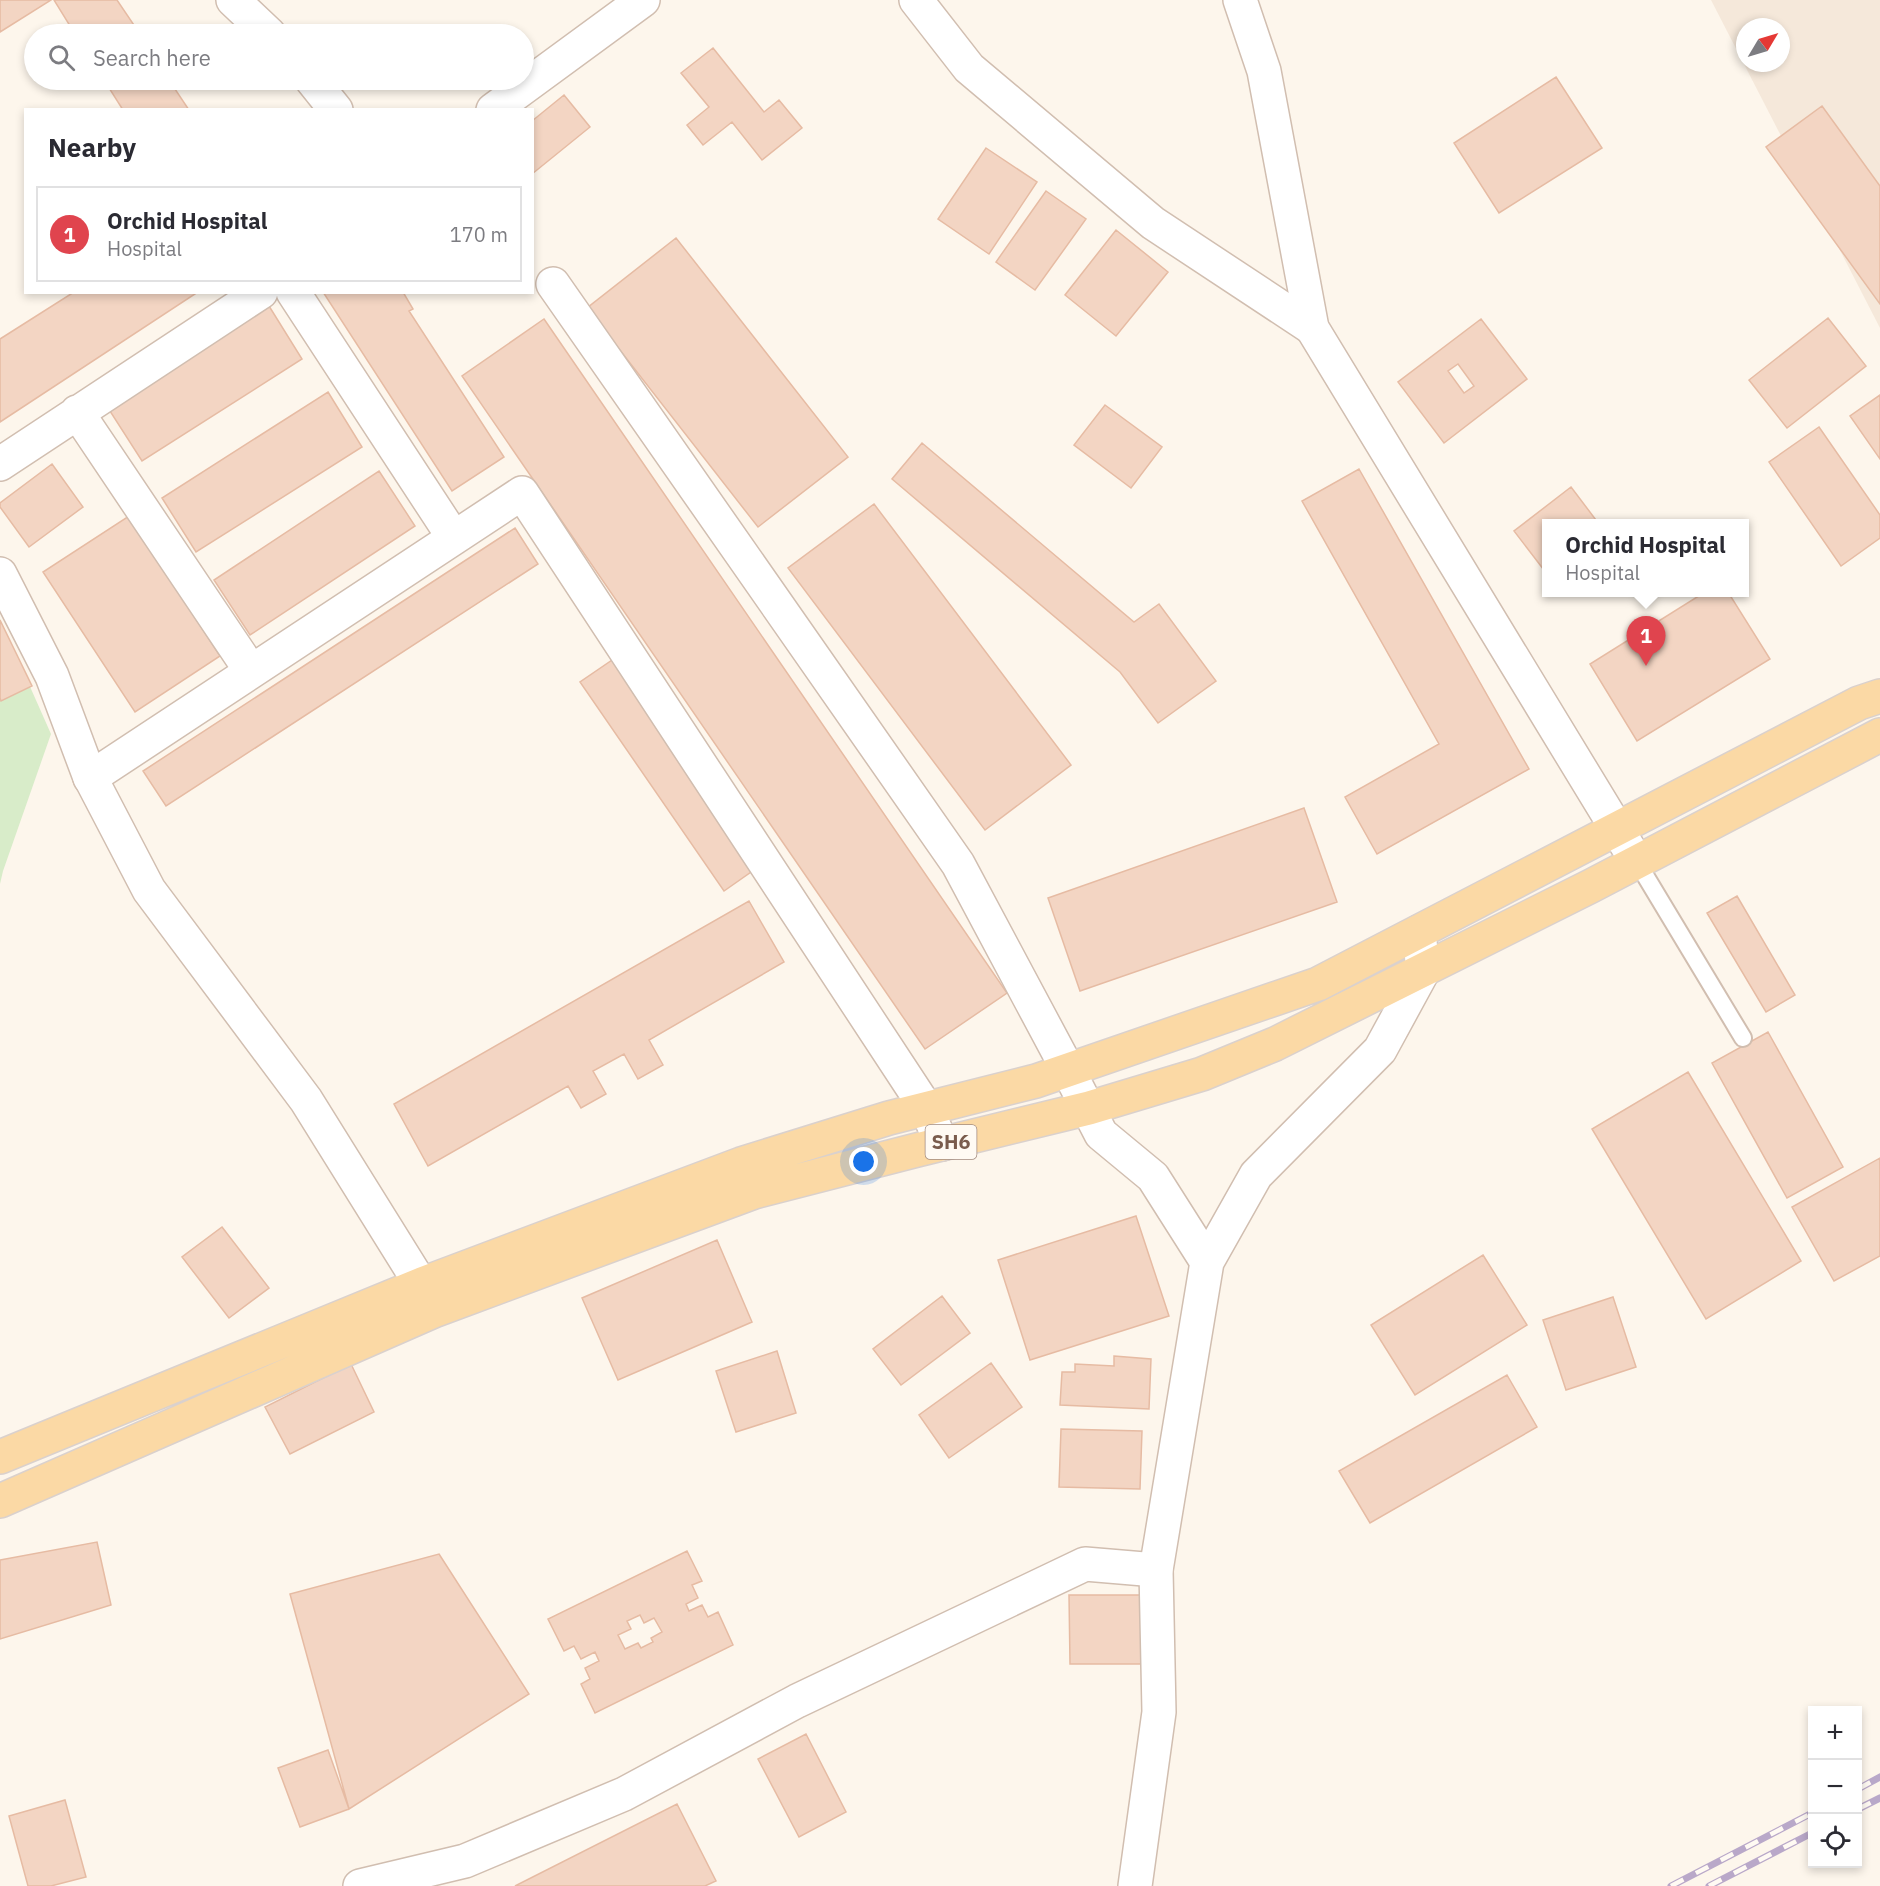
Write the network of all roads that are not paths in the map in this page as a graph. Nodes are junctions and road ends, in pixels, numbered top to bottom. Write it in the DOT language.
graph roads {
  1 [pos="233,0"];
  2 [pos="643,0"];
  3 [pos="916,0"];
  4 [pos="1240,0"];
  5 [pos="258,24"];
  6 [pos="534,80"];
  7 [pos="320,90"];
  8 [pos="520,90"];
  9 [pos="334,108"];
  10 [pos="496,108"];
  11 [pos="553,285"];
  12 [pos="258,294"];
  13 [pos="294,294"];
  14 [pos="1312,328"];
  15 [pos="77,412"];
  16 [pos="0,464"];
  17 [pos="454,538"];
  18 [pos="0,574"];
  19 [pos="252,671"];
  20 [pos="1880,696"];
  21 [pos="1880,735"];
  22 [pos="90,778"];
  23 [pos="1616,829"];
  24 [pos="1637,862"];
  25 [pos="1419,932"];
  26 [pos="1423,971"];
  27 [pos="1743,1038"];
  28 [pos="1068,1070"];
  29 [pos="926,1108"];
  30 [pos="1089,1108"];
  31 [pos="942,1144"];
  32 [pos="1207,1262"];
  33 [pos="429,1297"];
  34 [pos="0,1457"];
  35 [pos="0,1501"];
  36 [pos="1156,1570"];
  37 [pos="360,1886"];
  38 [pos="1135,1886"];
  1 -- 5 [label="street"];
  2 -- 6 [label="street"];
  3 -- 14 [label="street"];
  4 -- 14 [label="street"];
  7 -- 9 [label="street"];
  8 -- 10 [label="street"];
  11 -- 28 [label="street"];
  12 -- 15 [label="street"];
  13 -- 17 [label="street"];
  14 -- 23 [label="street"];
  15 -- 16 [label="street"];
  15 -- 19 [label="street"];
  17 -- 19 [label="street"];
  17 -- 29 [label="street"];
  18 -- 22 [label="street"];
  19 -- 22 [label="street"];
  20 -- 23 [label="main road"];
  21 -- 24 [label="main road, SH6"];
  22 -- 33 [label="street"];
  23 -- 24 [label="street"];
  23 -- 25 [label="main road"];
  24 -- 26 [label="main road, SH6"];
  24 -- 27 [label="lane"];
  25 -- 26 [label="street"];
  25 -- 28 [label="main road"];
  26 -- 30 [label="main road, SH6"];
  26 -- 32 [label="street"];
  28 -- 29 [label="main road"];
  28 -- 30 [label="street"];
  29 -- 31 [label="street"];
  29 -- 33 [label="main road"];
  30 -- 31 [label="main road, SH6"];
  30 -- 32 [label="street"];
  31 -- 33 [label="main road, SH6"];
  32 -- 36 [label="street"];
  33 -- 34 [label="main road"];
  33 -- 35 [label="main road, SH6"];
  36 -- 37 [label="street"];
  36 -- 38 [label="street"];
}
